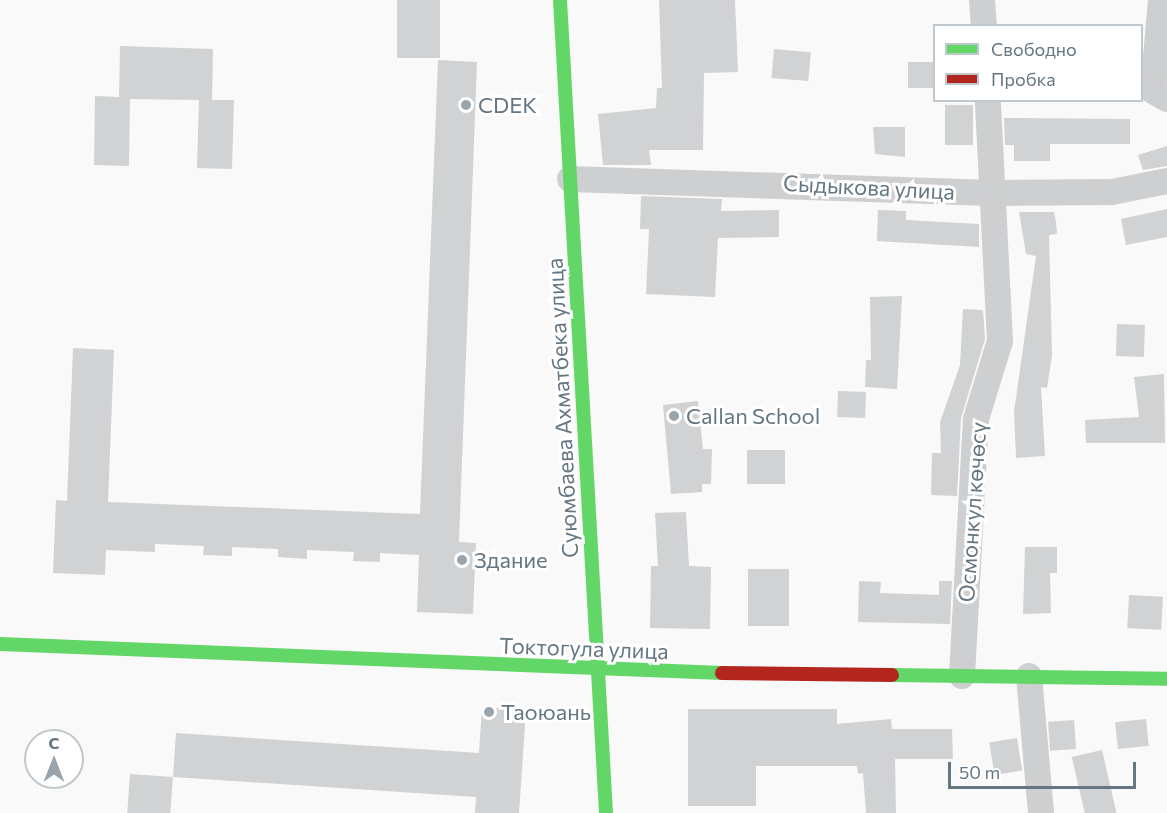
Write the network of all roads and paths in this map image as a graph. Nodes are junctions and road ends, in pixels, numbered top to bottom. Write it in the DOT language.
graph roads {
  1 [pos="560,0"];
  2 [pos="982,0"];
  3 [pos="1161,0"];
  4 [pos="984,24"];
  5 [pos="1167,99"];
  6 [pos="988,102"];
  7 [pos="570,179"];
  8 [pos="1167,181"];
  9 [pos="992,193"];
  10 [pos="0,644"];
  11 [pos="599,671"];
  12 [pos="962,676"];
  13 [pos="1029,676"];
  14 [pos="1167,679"];
  15 [pos="606,813"];
  16 [pos="1041,813"];
  1 -- 7 [label="street, Суюмбаева Ахматбека улица"];
  2 -- 4 [label="street"];
  3 -- 5 [label="street"];
  6 -- 9 [label="street, Осмонкул көчөсү"];
  7 -- 9 [label="street, Сыдыкова улица"];
  7 -- 11 [label="street, Суюмбаева Ахматбека улица"];
  8 -- 9 [label="street, Сыдыкова улица"];
  9 -- 12 [label="street, Осмонкул көчөсү"];
  10 -- 11 [label="street, Токтогула улица"];
  11 -- 12 [label="street, Токтогула улица"];
  11 -- 15 [label="street, Суюмбаева Ахматбека улица"];
  12 -- 13 [label="street, Токтогула улица"];
  13 -- 14 [label="street, Токтогула улица"];
  13 -- 16 [label="street"];
}
